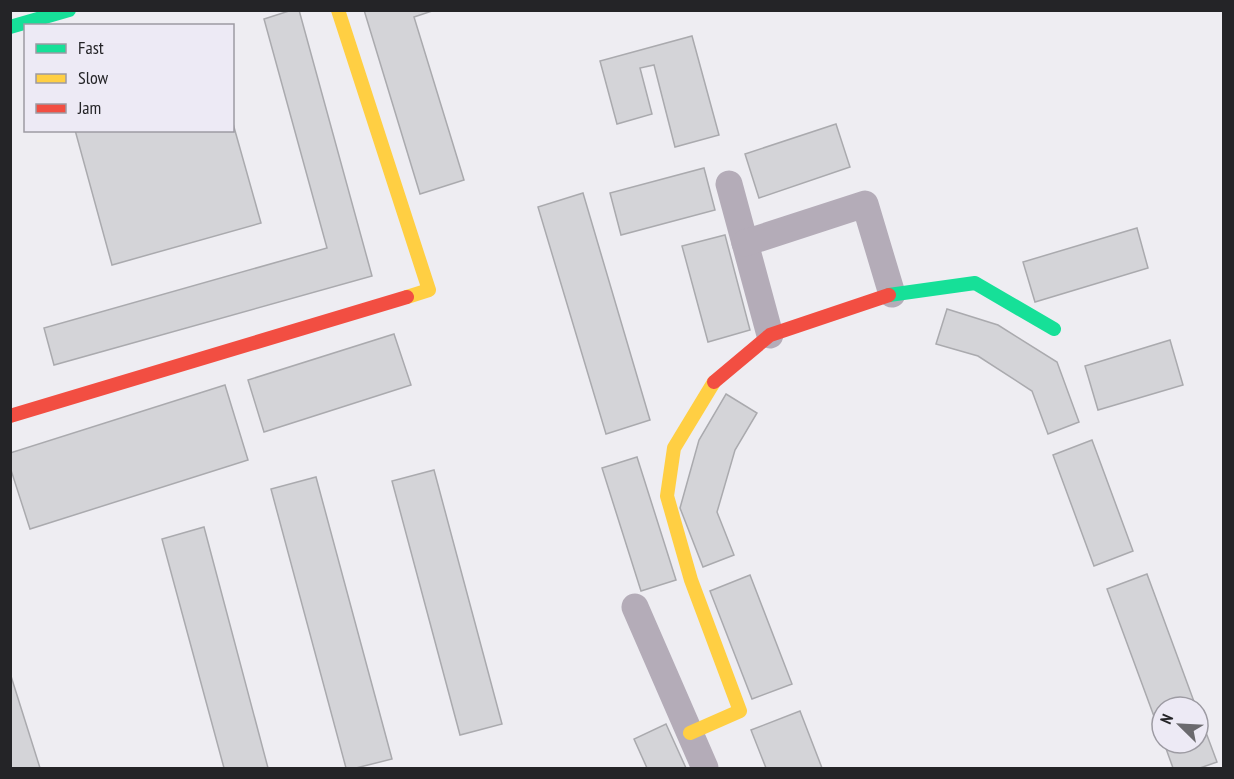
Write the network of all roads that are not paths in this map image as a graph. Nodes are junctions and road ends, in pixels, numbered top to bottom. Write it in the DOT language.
graph roads {
  1 [pos="69,10"];
  2 [pos="338,10"];
  3 [pos="10,27"];
  4 [pos="729,184"];
  5 [pos="745,243"];
  6 [pos="892,294"];
  7 [pos="1054,329"];
  8 [pos="770,335"];
  9 [pos="10,416"];
  10 [pos="635,607"];
  11 [pos="690,734"];
  12 [pos="705,768"];
  1 -- 3 [label="street"];
  2 -- 9 [label="street"];
  4 -- 5 [label="street"];
  5 -- 6 [label="street"];
  5 -- 8 [label="street"];
  6 -- 7 [label="street"];
  6 -- 8 [label="street"];
  8 -- 11 [label="street"];
  10 -- 11 [label="street"];
  11 -- 12 [label="street"];
}
